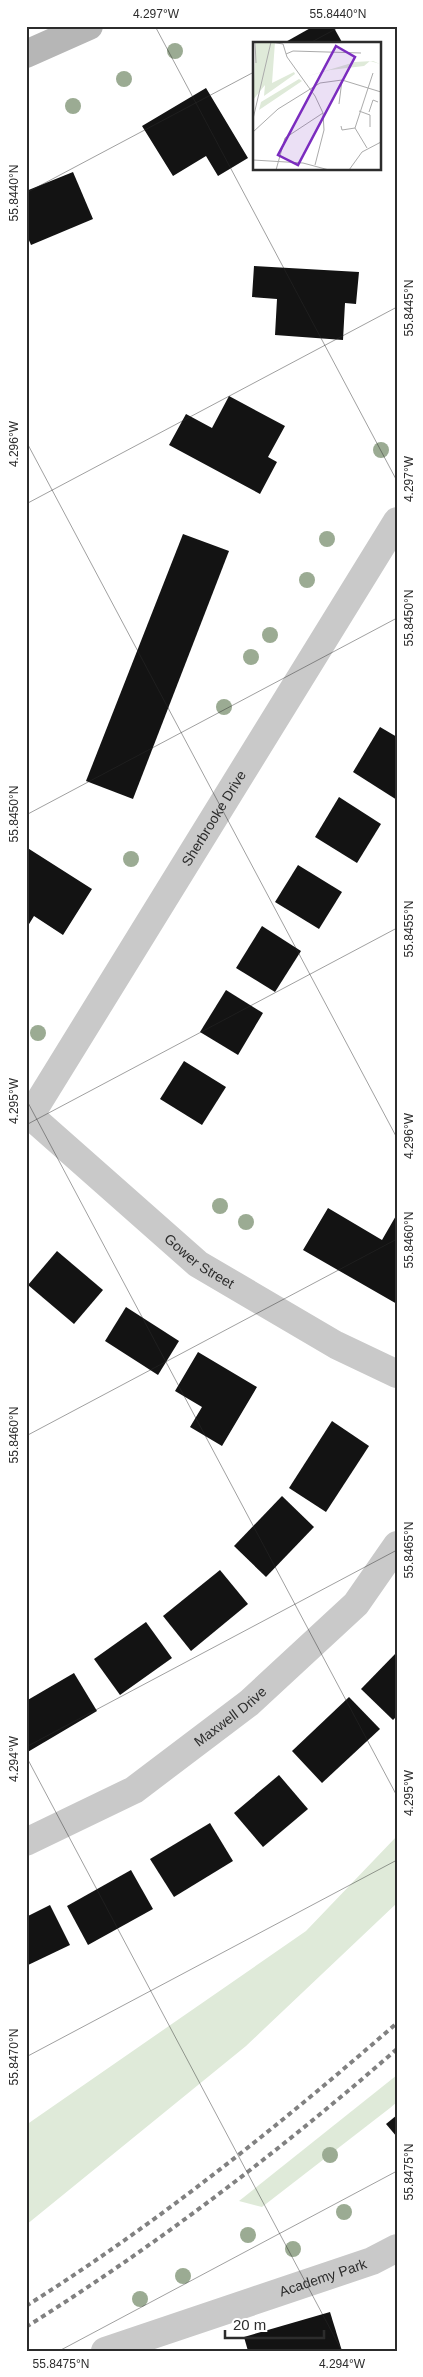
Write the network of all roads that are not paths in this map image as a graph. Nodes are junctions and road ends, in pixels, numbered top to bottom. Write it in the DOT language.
graph roads {
  1 [pos="89,26"];
  2 [pos="26,54"];
  3 [pos="397,521"];
  4 [pos="28,1114"];
  5 [pos="397,1374"];
  6 [pos="397,1545"];
  7 [pos="26,1842"];
  8 [pos="397,2248"];
  9 [pos="105,2351"];
  1 -- 2 [label="street"];
  3 -- 4 [label="street, Sherbrooke Drive"];
  4 -- 5 [label="street, Gower Street"];
  6 -- 7 [label="street, Maxwell Drive"];
  8 -- 9 [label="street, Academy Park"];
}
